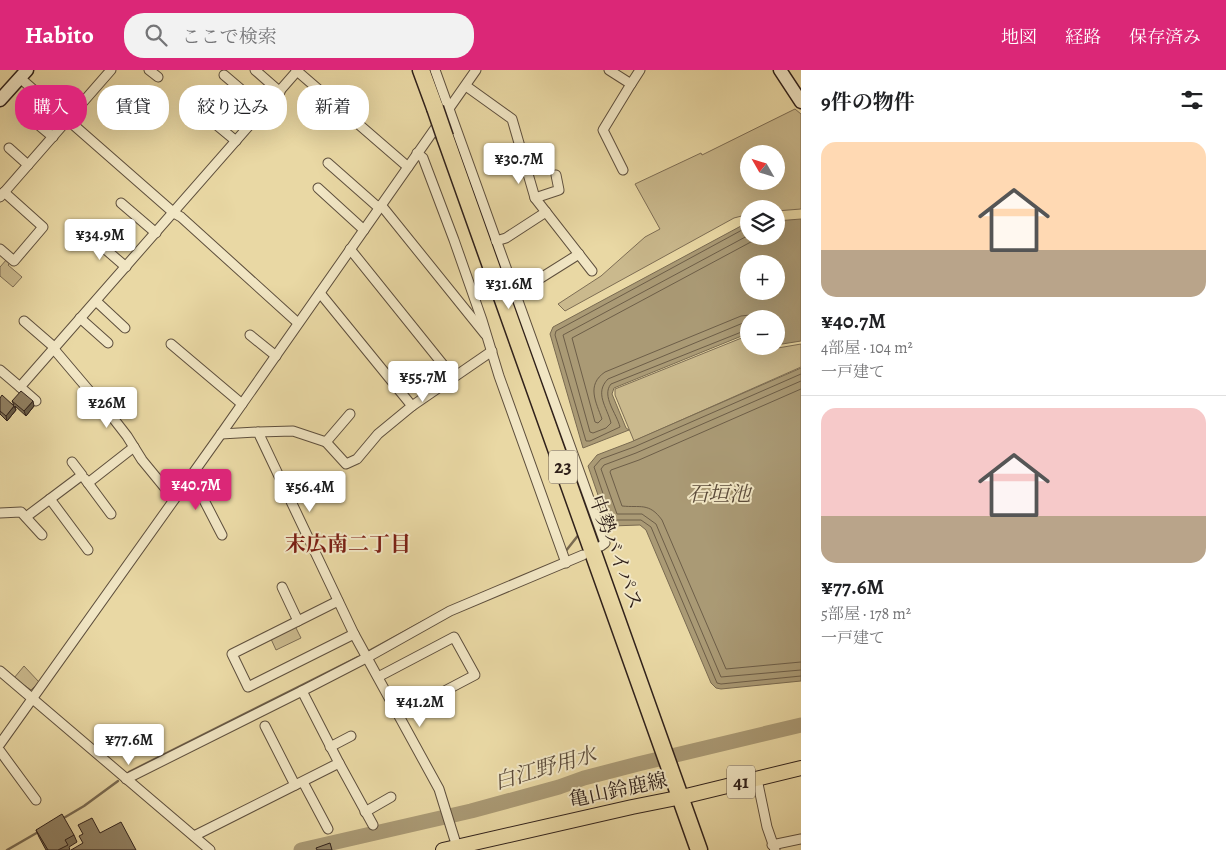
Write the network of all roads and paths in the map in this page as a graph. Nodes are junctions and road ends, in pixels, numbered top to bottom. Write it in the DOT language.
graph roads {
  1 [pos="112,70"];
  2 [pos="149,70"];
  3 [pos="254,70"];
  4 [pos="421,70"];
  5 [pos="435,70"];
  6 [pos="476,70"];
  7 [pos="609,70"];
  8 [pos="640,70"];
  9 [pos="780,70"];
  10 [pos="297,71"];
  11 [pos="23,74"];
  12 [pos="224,75"];
  13 [pos="158,77"];
  14 [pos="631,84"];
  15 [pos="34,85"];
  16 [pos="236,85"];
  17 [pos="272,85"];
  18 [pos="286,85"];
  19 [pos="466,86"];
  20 [pos="87,98"];
  21 [pos="0,100"];
  22 [pos="801,102"];
  23 [pos="442,109"];
  24 [pos="44,130"];
  25 [pos="58,130"];
  26 [pos="80,130"];
  27 [pos="223,130"];
  28 [pos="246,130"];
  29 [pos="52,137"];
  30 [pos="236,141"];
  31 [pos="9,148"];
  32 [pos="417,153"];
  33 [pos="328,163"];
  34 [pos="28,165"];
  35 [pos="408,167"];
  36 [pos="623,170"];
  37 [pos="556,174"];
  38 [pos="318,188"];
  39 [pos="1,195"];
  40 [pos="535,198"];
  41 [pos="121,203"];
  42 [pos="380,206"];
  43 [pos="546,212"];
  44 [pos="174,213"];
  45 [pos="364,230"];
  46 [pos="156,233"];
  47 [pos="90,236"];
  48 [pos="496,241"];
  49 [pos="0,249"];
  50 [pos="350,249"];
  51 [pos="579,254"];
  52 [pos="126,267"];
  53 [pos="592,271"];
  54 [pos="515,290"];
  55 [pos="320,293"];
  56 [pos="96,301"];
  57 [pos="80,318"];
  58 [pos="24,321"];
  59 [pos="298,323"];
  60 [pos="125,328"];
  61 [pos="250,335"];
  62 [pos="488,338"];
  63 [pos="108,343"];
  64 [pos="171,344"];
  65 [pos="54,348"];
  66 [pos="492,350"];
  67 [pos="276,356"];
  68 [pos="0,370"];
  69 [pos="454,377"];
  70 [pos="20,387"];
  71 [pos="36,402"];
  72 [pos="242,404"];
  73 [pos="412,406"];
  74 [pos="350,414"];
  75 [pos="258,432"];
  76 [pos="221,434"];
  77 [pos="326,442"];
  78 [pos="134,447"];
  79 [pos="72,462"];
  80 [pos="82,475"];
  81 [pos="190,475"];
  82 [pos="88,484"];
  83 [pos="50,499"];
  84 [pos="174,499"];
  85 [pos="0,513"];
  86 [pos="111,514"];
  87 [pos="26,517"];
  88 [pos="42,534"];
  89 [pos="222,535"];
  90 [pos="601,546"];
  91 [pos="88,550"];
  92 [pos="583,556"];
  93 [pos="566,563"];
  94 [pos="282,587"];
  95 [pos="338,601"];
  96 [pos="298,620"];
  97 [pos="354,634"];
  98 [pos="366,654"];
  99 [pos="0,671"];
  100 [pos="378,676"];
  101 [pos="302,690"];
  102 [pos="32,699"];
  103 [pos="399,715"];
  104 [pos="265,726"];
  105 [pos="351,736"];
  106 [pos="0,744"];
  107 [pos="330,747"];
  108 [pos="0,751"];
  109 [pos="339,763"];
  110 [pos="801,768"];
  111 [pos="126,779"];
  112 [pos="756,779"];
  113 [pos="299,784"];
  114 [pos="391,797"];
  115 [pos="682,797"];
  116 [pos="36,800"];
  117 [pos="365,812"];
  118 [pos="373,825"];
  119 [pos="328,829"];
  120 [pos="194,836"];
  121 [pos="801,838"];
  122 [pos="457,846"];
  123 [pos="774,848"];
  124 [pos="210,850"];
  125 [pos="443,850"];
  126 [pos="699,850"];
  1 -- 20 [label="street"];
  2 -- 13 [label="street"];
  3 -- 17 [label="street"];
  4 -- 23 [label="highway, 中勢バイパス / 23"];
  5 -- 23 [label="street"];
  6 -- 19 [label="street"];
  7 -- 14 [label="street"];
  8 -- 14 [label="street"];
  9 -- 22 [label="street"];
  10 -- 18 [label="street"];
  10 -- 35 [label="street"];
  11 -- 15 [label="street"];
  11 -- 21 [label="street"];
  12 -- 16 [label="street"];
  14 -- 36 [label="street"];
  19 -- 23 [label="street"];
  19 -- 40 [label="street"];
  23 -- 32 [label="street"];
  23 -- 48 [label="street"];
  23 -- 115 [label="highway, 中勢バイパス / 23, bridge"];
  24 -- 29 [label="street"];
  25 -- 29 [label="street"];
  26 -- 44 [label="street"];
  27 -- 30 [label="street"];
  28 -- 30 [label="street"];
  29 -- 34 [label="street"];
  30 -- 44 [label="street"];
  31 -- 34 [label="street"];
  32 -- 35 [label="street"];
  32 -- 62 [label="street"];
  33 -- 42 [label="street"];
  34 -- 39 [label="street"];
  35 -- 42 [label="street"];
  37 -- 40 [label="street"];
  38 -- 45 [label="street"];
  39 -- 49 [label="street"];
  40 -- 43 [label="street"];
  41 -- 46 [label="street"];
  42 -- 45 [label="street"];
  42 -- 62 [label="street"];
  43 -- 48 [label="street"];
  43 -- 51 [label="street"];
  44 -- 46 [label="street"];
  44 -- 59 [label="street"];
  45 -- 50 [label="street"];
  46 -- 52 [label="street"];
  47 -- 52 [label="street"];
  48 -- 54 [label="street"];
  50 -- 55 [label="street"];
  50 -- 69 [label="street"];
  51 -- 53 [label="street"];
  51 -- 54 [label="street"];
  52 -- 56 [label="street"];
  54 -- 90 [label="street"];
  55 -- 59 [label="street"];
  55 -- 73 [label="street"];
  56 -- 57 [label="street"];
  56 -- 60 [label="street"];
  57 -- 63 [label="street"];
  57 -- 65 [label="street"];
  58 -- 65 [label="street"];
  59 -- 67 [label="street"];
  61 -- 67 [label="street"];
  62 -- 66 [label="street"];
  64 -- 72 [label="street"];
  65 -- 70 [label="street"];
  65 -- 78 [label="street"];
  66 -- 69 [label="street"];
  66 -- 93 [label="street"];
  67 -- 72 [label="street"];
  68 -- 70 [label="street"];
  69 -- 73 [label="street"];
  70 -- 71 [label="street"];
  72 -- 76 [label="street"];
  73 -- 77 [label="street"];
  74 -- 77 [label="street"];
  75 -- 76 [label="street"];
  75 -- 77 [label="street"];
  75 -- 95 [label="street"];
  76 -- 81 [label="street"];
  78 -- 82 [label="street"];
  78 -- 84 [label="street"];
  79 -- 80 [label="street"];
  80 -- 82 [label="street"];
  80 -- 83 [label="street"];
  81 -- 84 [label="street"];
  81 -- 89 [label="street"];
  82 -- 86 [label="street"];
  83 -- 87 [label="street"];
  83 -- 91 [label="street"];
  84 -- 102 [label="street"];
  85 -- 87 [label="street"];
  87 -- 88 [label="street"];
  92 -- 93 [label="street"];
  93 -- 98 [label="street"];
  94 -- 96 [label="street"];
  95 -- 96 [label="street"];
  95 -- 97 [label="street"];
  96 -- 97 [label="street"];
  97 -- 98 [label="street"];
  98 -- 100 [label="street"];
  98 -- 101 [label="street"];
  99 -- 102 [label="street"];
  100 -- 103 [label="street"];
  100 -- 103 [label="street"];
  101 -- 107 [label="street"];
  101 -- 111 [label="street"];
  102 -- 106 [label="street"];
  102 -- 111 [label="street"];
  103 -- 122 [label="street"];
  104 -- 113 [label="street"];
  105 -- 107 [label="street"];
  107 -- 109 [label="street"];
  108 -- 116 [label="street"];
  109 -- 113 [label="street"];
  109 -- 117 [label="street"];
  110 -- 112 [label="main road, 亀山鈴鹿線 / 41"];
  111 -- 120 [label="street"];
  112 -- 115 [label="main road, 亀山鈴鹿線 / 41"];
  112 -- 123 [label="street"];
  113 -- 119 [label="street"];
  113 -- 120 [label="street"];
  114 -- 117 [label="street"];
  115 -- 122 [label="main road, 亀山鈴鹿線 / 41"];
  115 -- 126 [label="highway, 中勢バイパス / 23"];
  117 -- 118 [label="street"];
  120 -- 124 [label="street"];
  121 -- 123 [label="street"];
  122 -- 125 [label="main road, 亀山鈴鹿線 / 41"];
}
